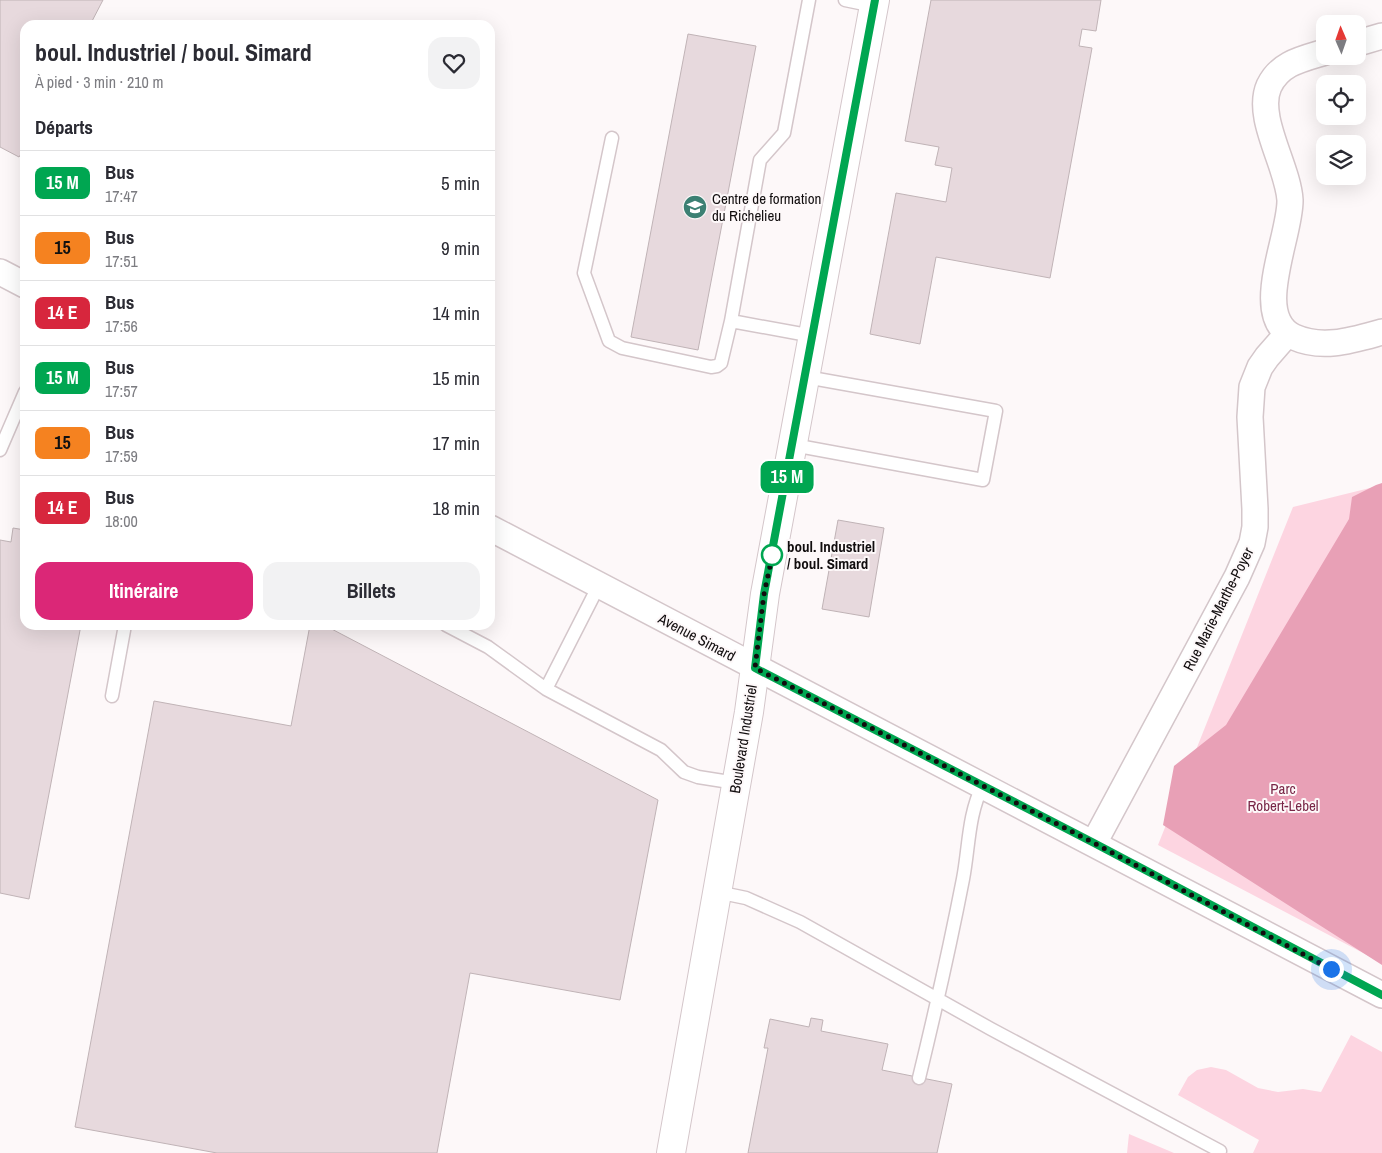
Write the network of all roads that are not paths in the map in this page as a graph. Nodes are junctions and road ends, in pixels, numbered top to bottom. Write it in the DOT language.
graph roads {
  1 [pos="809,0"];
  2 [pos="846,0"];
  3 [pos="875,3"];
  4 [pos="1382,36"];
  5 [pos="1366,41"];
  6 [pos="1316,55"];
  7 [pos="612,138"];
  8 [pos="0,272"];
  9 [pos="20,282"];
  10 [pos="731,321"];
  11 [pos="1382,332"];
  12 [pos="1287,334"];
  13 [pos="813,336"];
  14 [pos="806,377"];
  15 [pos="20,404"];
  16 [pos="793,445"];
  17 [pos="0,450"];
  18 [pos="495,531"];
  19 [pos="599,585"];
  20 [pos="124,630"];
  21 [pos="456,630"];
  22 [pos="755,668"];
  23 [pos="546,689"];
  24 [pos="112,696"];
  25 [pos="736,783"];
  26 [pos="983,786"];
  27 [pos="1094,843"];
  28 [pos="717,892"];
  29 [pos="1382,995"];
  30 [pos="938,1000"];
  31 [pos="919,1078"];
  32 [pos="1220,1151"];
  33 [pos="671,1153"];
  1 -- 10 [label="lane"];
  2 -- 3 [label="lane"];
  3 -- 13 [label="street, Boulevard Industriel"];
  4 -- 5 [label="street"];
  6 -- 12 [label="street"];
  7 -- 10 [label="lane"];
  8 -- 9 [label="street"];
  10 -- 13 [label="lane"];
  11 -- 12 [label="street"];
  12 -- 27 [label="street, Rue Marie-Marthe-Poyer"];
  13 -- 14 [label="street, Boulevard Industriel"];
  14 -- 16 [label="street, Boulevard Industriel"];
  14 -- 16 [label="lane"];
  15 -- 17 [label="lane"];
  16 -- 22 [label="street, Boulevard Industriel"];
  18 -- 19 [label="street, Avenue Simard"];
  19 -- 22 [label="street, Avenue Simard"];
  19 -- 23 [label="lane"];
  20 -- 24 [label="lane"];
  21 -- 23 [label="lane"];
  22 -- 25 [label="street, Boulevard Industriel"];
  22 -- 26 [label="street, Avenue Simard"];
  23 -- 25 [label="lane"];
  25 -- 28 [label="street, Boulevard Industriel"];
  26 -- 27 [label="street, Avenue Simard"];
  26 -- 30 [label="lane"];
  27 -- 29 [label="street, Avenue Simard"];
  28 -- 30 [label="lane"];
  28 -- 33 [label="street, Boulevard Industriel"];
  30 -- 31 [label="lane"];
  30 -- 32 [label="lane"];
}
